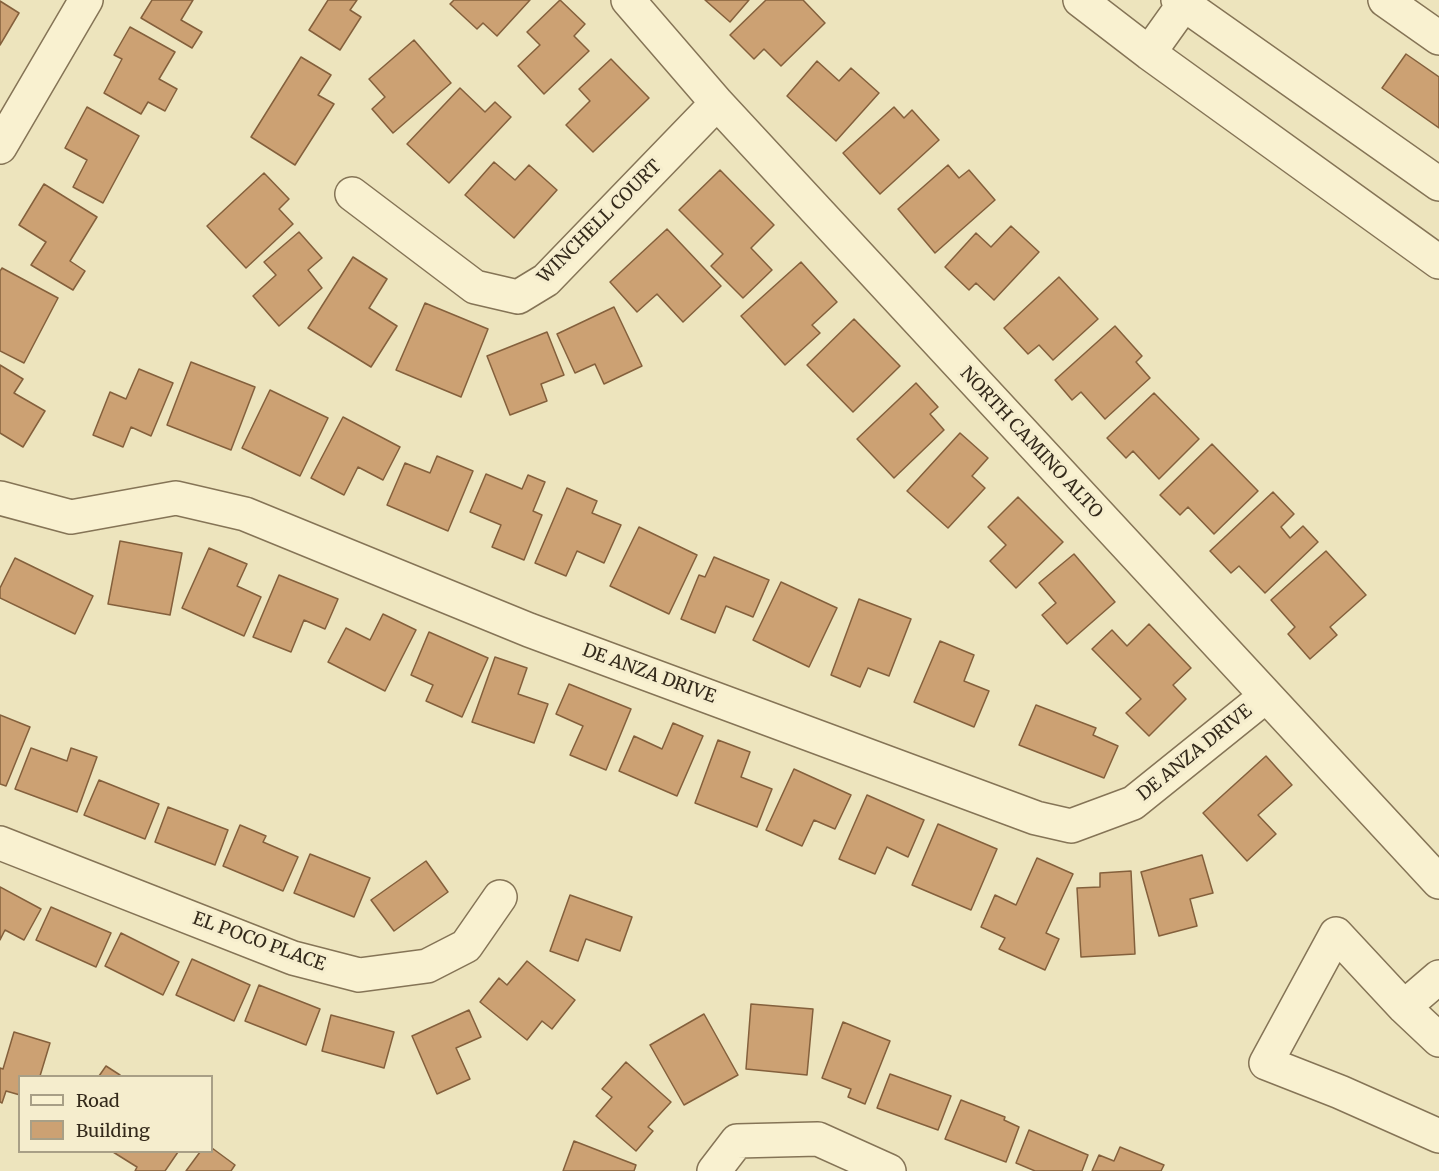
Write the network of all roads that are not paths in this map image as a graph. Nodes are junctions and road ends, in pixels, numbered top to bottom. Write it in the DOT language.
graph roads {
  1 [pos="86,0"];
  2 [pos="628,0"];
  3 [pos="1080,0"];
  4 [pos="1385,0"];
  5 [pos="1181,2"];
  6 [pos="1439,38"];
  7 [pos="1149,52"];
  8 [pos="717,103"];
  9 [pos="0,147"];
  10 [pos="1439,184"];
  11 [pos="352,194"];
  12 [pos="1439,262"];
  13 [pos="0,498"];
  14 [pos="1266,696"];
  15 [pos="0,843"];
  16 [pos="1439,882"];
  17 [pos="500,897"];
  18 [pos="1439,976"];
  19 [pos="1404,1006"];
  20 [pos="1439,1040"];
  21 [pos="1439,1136"];
  22 [pos="714,1171"];
  23 [pos="889,1171"];
  1 -- 9 [label="street"];
  2 -- 8 [label="street, NORTH CAMINO ALTO"];
  3 -- 7 [label="street"];
  4 -- 6 [label="street"];
  5 -- 7 [label="street"];
  5 -- 10 [label="street"];
  7 -- 12 [label="street"];
  8 -- 11 [label="street, WINCHELL COURT"];
  8 -- 14 [label="street, NORTH CAMINO ALTO"];
  13 -- 14 [label="street, DE ANZA DRIVE"];
  14 -- 16 [label="street, NORTH CAMINO ALTO"];
  15 -- 17 [label="street, EL POCO PLACE"];
  18 -- 19 [label="street"];
  19 -- 20 [label="street"];
  19 -- 21 [label="street"];
  22 -- 23 [label="street"];
}
